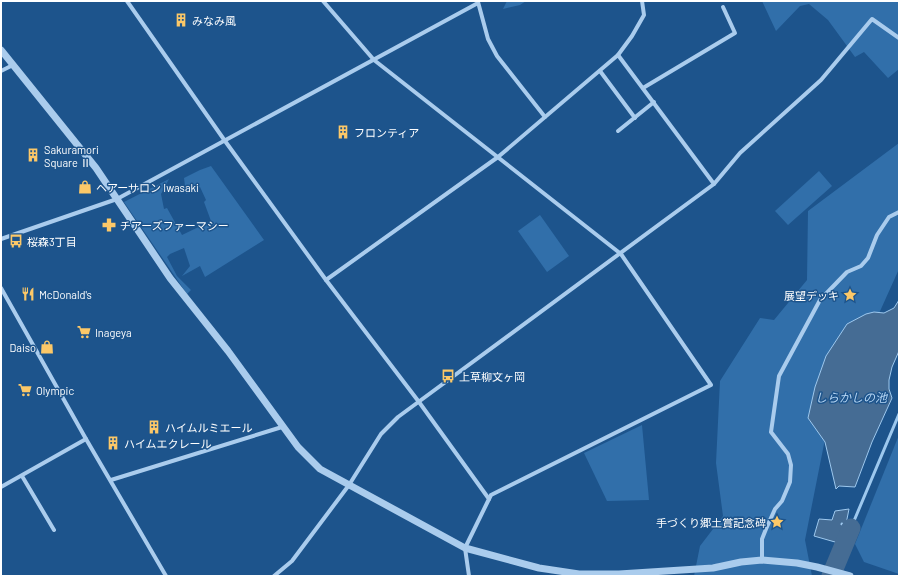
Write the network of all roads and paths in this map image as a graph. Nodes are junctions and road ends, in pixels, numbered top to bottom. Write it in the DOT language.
graph roads {
  1 [pos="126,1"];
  2 [pos="323,1"];
  3 [pos="642,1"];
  4 [pos="478,2"];
  5 [pos="723,7"];
  6 [pos="899,38"];
  7 [pos="1,50"];
  8 [pos="618,55"];
  9 [pos="374,60"];
  10 [pos="14,65"];
  11 [pos="1,71"];
  12 [pos="600,71"];
  13 [pos="642,88"];
  14 [pos="654,102"];
  15 [pos="545,117"];
  16 [pos="635,118"];
  17 [pos="618,131"];
  18 [pos="225,141"];
  19 [pos="498,157"];
  20 [pos="714,184"];
  21 [pos="117,199"];
  22 [pos="899,212"];
  23 [pos="1,239"];
  24 [pos="620,254"];
  25 [pos="326,280"];
  26 [pos="1,288"];
  27 [pos="419,402"];
  28 [pos="282,427"];
  29 [pos="86,439"];
  30 [pos="22,476"];
  31 [pos="111,480"];
  32 [pos="349,485"];
  33 [pos="1,487"];
  34 [pos="489,499"];
  35 [pos="54,530"];
  36 [pos="465,548"];
  37 [pos="762,560"];
  38 [pos="578,575"];
  39 [pos="847,575"];
  40 [pos="166,576"];
  41 [pos="274,576"];
  42 [pos="469,576"];
  1 -- 18 [label="street"];
  2 -- 9 [label="street"];
  3 -- 8 [label="street"];
  4 -- 9 [label="street"];
  4 -- 15 [label="street"];
  5 -- 13 [label="street"];
  6 -- 20 [label="street"];
  7 -- 10 [label="street"];
  8 -- 12 [label="street"];
  8 -- 13 [label="street"];
  9 -- 18 [label="street"];
  9 -- 19 [label="street"];
  10 -- 11 [label="street"];
  10 -- 21 [label="street"];
  12 -- 15 [label="street"];
  12 -- 16 [label="street"];
  13 -- 14 [label="street"];
  14 -- 16 [label="street"];
  14 -- 20 [label="street"];
  15 -- 19 [label="street"];
  16 -- 17 [label="street"];
  18 -- 21 [label="street"];
  18 -- 25 [label="street"];
  19 -- 24 [label="street"];
  19 -- 25 [label="street"];
  20 -- 24 [label="street"];
  21 -- 23 [label="street"];
  21 -- 28 [label="street"];
  22 -- 37 [label="street"];
  24 -- 27 [label="street"];
  24 -- 34 [label="street"];
  25 -- 27 [label="street"];
  26 -- 29 [label="street"];
  27 -- 32 [label="street"];
  27 -- 34 [label="street"];
  28 -- 31 [label="street"];
  28 -- 32 [label="street"];
  29 -- 30 [label="street"];
  29 -- 31 [label="street"];
  30 -- 33 [label="street"];
  30 -- 35 [label="street"];
  31 -- 40 [label="street"];
  32 -- 36 [label="street"];
  32 -- 41 [label="street"];
  34 -- 36 [label="street"];
  36 -- 38 [label="street"];
  36 -- 42 [label="street"];
  37 -- 38 [label="street"];
  37 -- 39 [label="street"];
}
